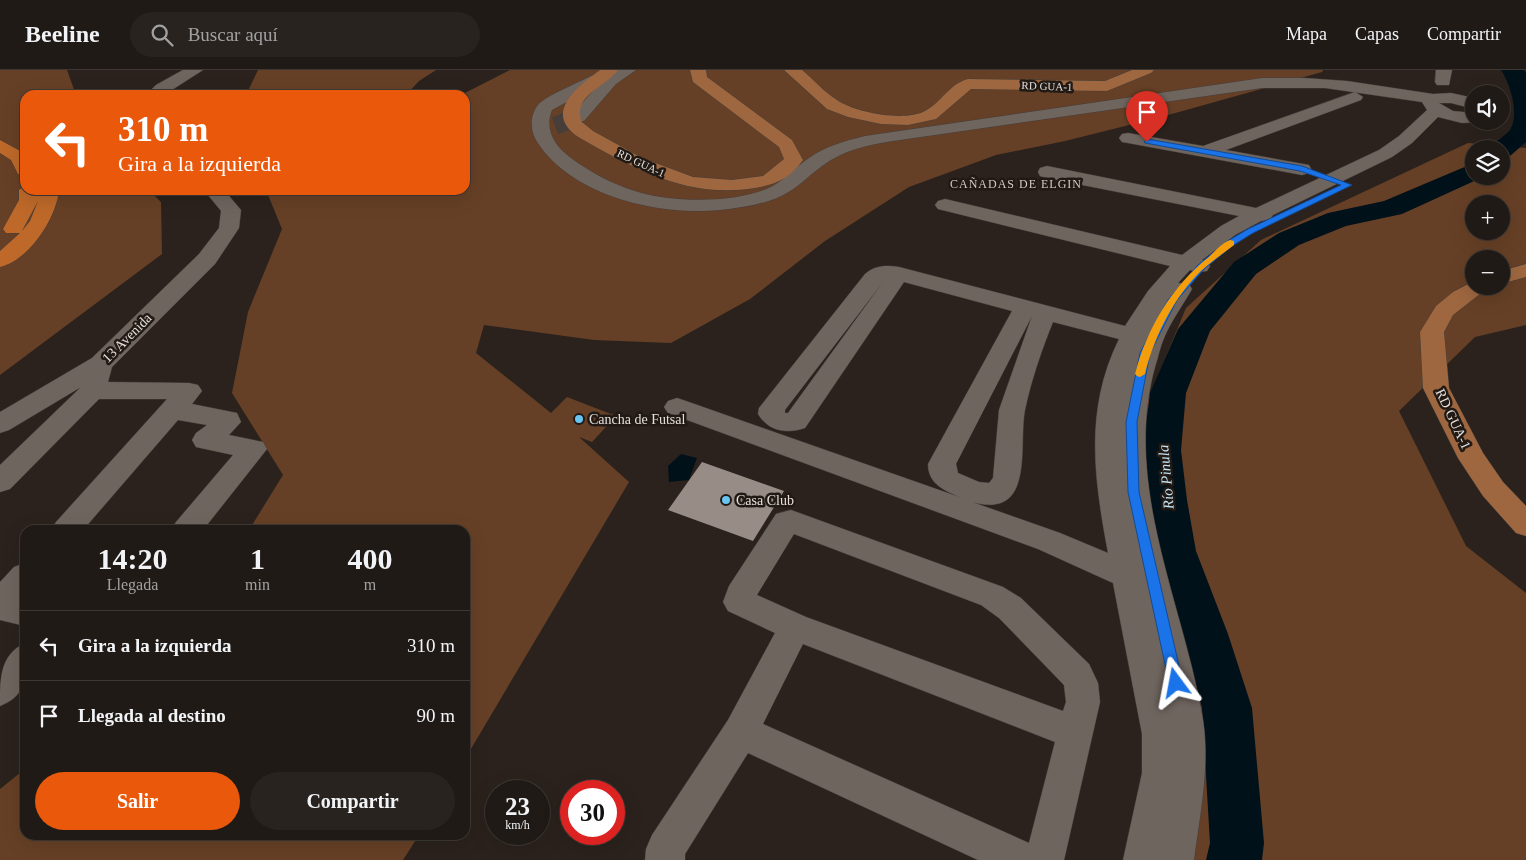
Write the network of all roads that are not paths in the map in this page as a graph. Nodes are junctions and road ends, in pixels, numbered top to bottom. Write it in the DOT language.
graph roads {
  1 [pos="195,70"];
  2 [pos="628,70"];
  3 [pos="698,70"];
  4 [pos="792,70"];
  5 [pos="1146,70"];
  6 [pos="603,75"];
  7 [pos="160,90"];
  8 [pos="1355,97"];
  9 [pos="1454,110"];
  10 [pos="574,115"];
  11 [pos="548,121"];
  12 [pos="1289,122"];
  13 [pos="0,126"];
  14 [pos="1128,138"];
  15 [pos="20,140"];
  16 [pos="0,145"];
  17 [pos="1204,152"];
  18 [pos="20,161"];
  19 [pos="1302,169"];
  20 [pos="1047,172"];
  21 [pos="1340,182"];
  22 [pos="29,195"];
  23 [pos="48,195"];
  24 [pos="218,195"];
  25 [pos="945,206"];
  26 [pos="1267,216"];
  27 [pos="0,245"];
  28 [pos="0,261"];
  29 [pos="1193,265"];
  30 [pos="1526,270"];
  31 [pos="1510,275"];
  32 [pos="888,278"];
  33 [pos="1465,295"];
  34 [pos="1032,316"];
  35 [pos="1138,344"];
  36 [pos="100,364"];
  37 [pos="93,390"];
  38 [pos="677,408"];
  39 [pos="172,410"];
  40 [pos="0,424"];
  41 [pos="0,482"];
  42 [pos="70,525"];
  43 [pos="190,525"];
  44 [pos="1526,525"];
  45 [pos="1066,548"];
  46 [pos="1126,574"];
  47 [pos="20,582"];
  48 [pos="1154,586"];
  49 [pos="0,606"];
  50 [pos="20,611"];
  51 [pos="1136,622"];
  52 [pos="795,627"];
  53 [pos="20,664"];
  54 [pos="0,690"];
  55 [pos="741,732"];
  56 [pos="1076,733"];
  57 [pos="665,860"];
  58 [pos="1022,860"];
  59 [pos="1044,860"];
  60 [pos="1143,860"];
  61 [pos="1174,860"];
  1 -- 7 [label="street"];
  2 -- 10 [label="street"];
  3 -- 10 [label="main road, RD GUA-1"];
  4 -- 5 [label="main road, RD GUA-1"];
  6 -- 10 [label="main road"];
  6 -- 11 [label="street"];
  8 -- 12 [label="street"];
  9 -- 11 [label="street"];
  9 -- 21 [label="street"];
  10 -- 11 [label="street"];
  12 -- 17 [label="street"];
  12 -- 19 [label="street"];
  13 -- 15 [label="highway"];
  14 -- 17 [label="street"];
  16 -- 18 [label="highway"];
  17 -- 19 [label="street"];
  19 -- 21 [label="street"];
  20 -- 26 [label="street"];
  21 -- 26 [label="street"];
  22 -- 27 [label="highway"];
  23 -- 28 [label="highway"];
  24 -- 36 [label="street, 13 Avenida"];
  25 -- 29 [label="street"];
  26 -- 29 [label="street"];
  29 -- 35 [label="street"];
  30 -- 31 [label="main road"];
  32 -- 32 [label="street"];
  32 -- 34 [label="street"];
  33 -- 44 [label="main road, RD GUA-1"];
  34 -- 34 [label="street"];
  34 -- 35 [label="street"];
  35 -- 46 [label="street"];
  35 -- 48 [label="street"];
  36 -- 37 [label="street, 13 Avenida"];
  36 -- 40 [label="street"];
  37 -- 39 [label="street"];
  37 -- 41 [label="street"];
  38 -- 45 [label="street"];
  39 -- 42 [label="street"];
  39 -- 43 [label="street"];
  45 -- 46 [label="street"];
  45 -- 51 [label="street"];
  46 -- 48 [label="street"];
  46 -- 51 [label="street"];
  47 -- 49 [label="street"];
  48 -- 61 [label="street"];
  49 -- 50 [label="street"];
  51 -- 60 [label="street"];
  52 -- 55 [label="street"];
  52 -- 56 [label="street"];
  52 -- 56 [label="street"];
  53 -- 54 [label="street"];
  55 -- 57 [label="street"];
  55 -- 58 [label="street"];
  56 -- 59 [label="street"];
}
